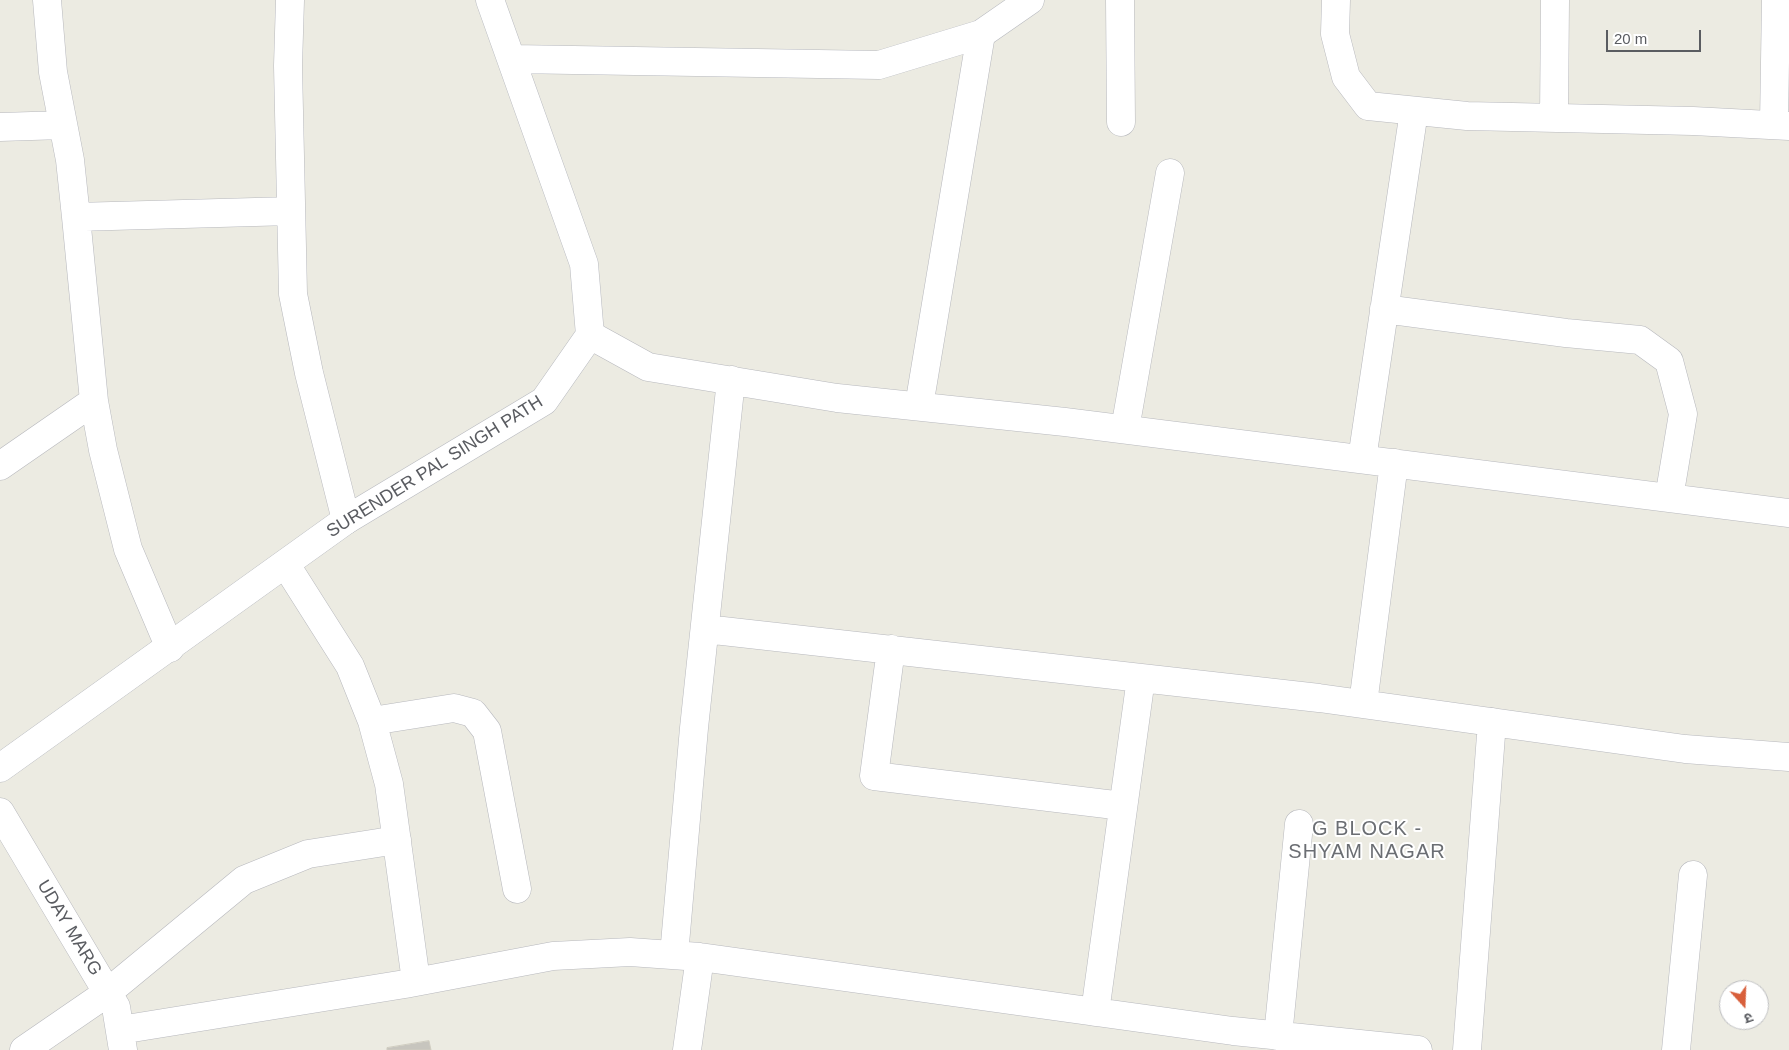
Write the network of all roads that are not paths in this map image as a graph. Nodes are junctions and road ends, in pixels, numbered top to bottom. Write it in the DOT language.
graph roads {
  1 [pos="47,0"];
  2 [pos="290,0"];
  3 [pos="490,0"];
  4 [pos="1030,0"];
  5 [pos="1120,0"];
  6 [pos="1336,0"];
  7 [pos="1556,0"];
  8 [pos="1776,0"];
  9 [pos="981,34"];
  10 [pos="512,59"];
  11 [pos="1414,111"];
  12 [pos="1554,118"];
  13 [pos="1121,122"];
  14 [pos="1781,125"];
  15 [pos="63,126"];
  16 [pos="0,127"];
  17 [pos="1170,173"];
  18 [pos="291,211"];
  19 [pos="76,217"];
  20 [pos="1384,309"];
  21 [pos="590,335"];
  22 [pos="732,380"];
  23 [pos="94,401"];
  24 [pos="919,406"];
  25 [pos="1125,429"];
  26 [pos="1362,459"];
  27 [pos="1394,463"];
  28 [pos="0,466"];
  29 [pos="1669,498"];
  30 [pos="1789,513"];
  31 [pos="346,520"];
  32 [pos="286,566"];
  33 [pos="704,629"];
  34 [pos="170,648"];
  35 [pos="891,649"];
  36 [pos="1141,678"];
  37 [pos="1363,704"];
  38 [pos="372,721"];
  39 [pos="1492,722"];
  40 [pos="1789,758"];
  41 [pos="0,768"];
  42 [pos="1123,806"];
  43 [pos="0,812"];
  44 [pos="1299,824"];
  45 [pos="397,840"];
  46 [pos="1693,875"];
  47 [pos="517,889"];
  48 [pos="687,956"];
  49 [pos="416,981"];
  50 [pos="107,993"];
  51 [pos="1095,1012"];
  52 [pos="1278,1036"];
  53 [pos="121,1040"];
  54 [pos="24,1050"];
  55 [pos="688,1050"];
  56 [pos="1418,1050"];
  57 [pos="1468,1050"];
  58 [pos="1676,1050"];
  1 -- 15 [label="street"];
  2 -- 18 [label="street"];
  3 -- 10 [label="street"];
  4 -- 9 [label="street"];
  5 -- 13 [label="street"];
  6 -- 11 [label="street"];
  7 -- 12 [label="street"];
  8 -- 14 [label="street"];
  9 -- 10 [label="street"];
  9 -- 24 [label="street"];
  10 -- 21 [label="street"];
  11 -- 12 [label="street"];
  11 -- 20 [label="street"];
  12 -- 14 [label="street"];
  15 -- 16 [label="street"];
  15 -- 19 [label="street"];
  17 -- 25 [label="street"];
  18 -- 19 [label="street"];
  18 -- 31 [label="street"];
  19 -- 23 [label="street"];
  20 -- 26 [label="street"];
  20 -- 29 [label="street"];
  21 -- 22 [label="street"];
  21 -- 31 [label="street, SURENDER PAL SINGH PATH"];
  22 -- 24 [label="street"];
  22 -- 33 [label="street"];
  23 -- 28 [label="street"];
  23 -- 34 [label="street"];
  24 -- 25 [label="street"];
  25 -- 26 [label="street"];
  26 -- 27 [label="street"];
  27 -- 29 [label="street"];
  27 -- 37 [label="street"];
  29 -- 30 [label="street"];
  31 -- 32 [label="street, SURENDER PAL SINGH PATH"];
  32 -- 34 [label="street, SURENDER PAL SINGH PATH"];
  32 -- 38 [label="street"];
  33 -- 35 [label="street"];
  33 -- 48 [label="street"];
  34 -- 41 [label="street, SURENDER PAL SINGH PATH"];
  35 -- 36 [label="street"];
  35 -- 42 [label="street"];
  36 -- 37 [label="street"];
  36 -- 42 [label="street"];
  37 -- 39 [label="street"];
  38 -- 45 [label="street"];
  38 -- 47 [label="street"];
  39 -- 40 [label="street"];
  39 -- 57 [label="street"];
  42 -- 51 [label="street"];
  43 -- 50 [label="street, UDAY MARG"];
  44 -- 52 [label="street"];
  45 -- 49 [label="street"];
  45 -- 50 [label="street"];
  46 -- 58 [label="street"];
  48 -- 49 [label="street"];
  48 -- 51 [label="street"];
  48 -- 55 [label="street"];
  49 -- 53 [label="street"];
  50 -- 53 [label="street, UDAY MARG"];
  50 -- 54 [label="street"];
  51 -- 52 [label="street"];
  52 -- 56 [label="street"];
}
